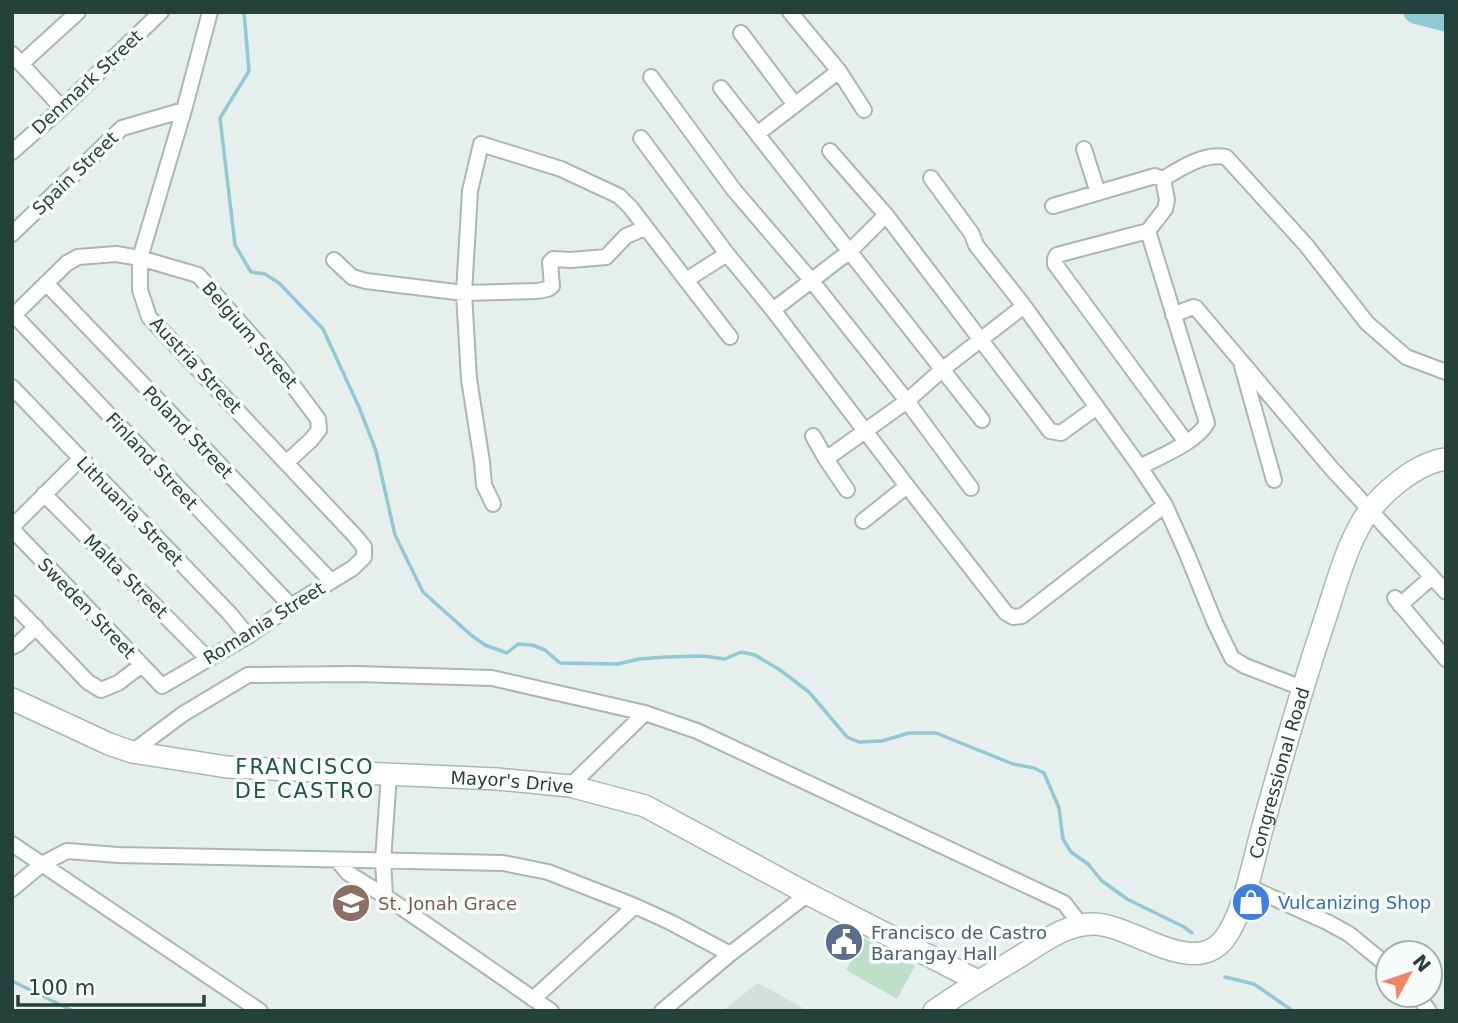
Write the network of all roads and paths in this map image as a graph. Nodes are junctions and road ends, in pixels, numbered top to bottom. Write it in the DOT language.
graph roads {
  1 [pos="78,12"];
  2 [pos="161,12"];
  3 [pos="210,12"];
  4 [pos="790,12"];
  5 [pos="741,33"];
  6 [pos="17,59"];
  7 [pos="839,71"];
  8 [pos="650,77"];
  9 [pos="721,88"];
  10 [pos="795,105"];
  11 [pos="62,108"];
  12 [pos="184,110"];
  13 [pos="864,110"];
  14 [pos="757,134"];
  15 [pos="641,138"];
  16 [pos="1084,149"];
  17 [pos="830,151"];
  18 [pos="12,152"];
  19 [pos="931,178"];
  20 [pos="1163,179"];
  21 [pos="1098,193"];
  22 [pos="1053,206"];
  23 [pos="886,215"];
  24 [pos="645,228"];
  25 [pos="1148,231"];
  26 [pos="12,234"];
  27 [pos="850,251"];
  28 [pos="727,254"];
  29 [pos="140,258"];
  30 [pos="334,260"];
  31 [pos="686,280"];
  32 [pos="811,280"];
  33 [pos="46,283"];
  34 [pos="464,293"];
  35 [pos="1024,306"];
  36 [pos="773,310"];
  37 [pos="1173,315"];
  38 [pos="13,316"];
  39 [pos="730,337"];
  40 [pos="981,340"];
  41 [pos="1241,362"];
  42 [pos="943,369"];
  43 [pos="1446,372"];
  44 [pos="12,387"];
  45 [pos="907,401"];
  46 [pos="1097,407"];
  47 [pos="982,420"];
  48 [pos="864,432"];
  49 [pos="813,436"];
  50 [pos="1186,442"];
  51 [pos="1446,458"];
  52 [pos="80,459"];
  53 [pos="826,459"];
  54 [pos="286,463"];
  55 [pos="1140,467"];
  56 [pos="1274,480"];
  57 [pos="907,486"];
  58 [pos="971,488"];
  59 [pos="847,491"];
  60 [pos="44,494"];
  61 [pos="493,504"];
  62 [pos="1165,505"];
  63 [pos="1371,510"];
  64 [pos="863,522"];
  65 [pos="12,528"];
  66 [pos="364,556"];
  67 [pos="1432,577"];
  68 [pos="331,581"];
  69 [pos="1446,592"];
  70 [pos="12,603"];
  71 [pos="291,606"];
  72 [pos="36,627"];
  73 [pos="248,636"];
  74 [pos="12,647"];
  75 [pos="208,659"];
  76 [pos="1446,659"];
  77 [pos="142,665"];
  78 [pos="162,686"];
  79 [pos="1302,688"];
  80 [pos="12,699"];
  81 [pos="645,713"];
  82 [pos="132,752"];
  83 [pos="389,774"];
  84 [pos="570,786"];
  85 [pos="12,844"];
  86 [pos="338,861"];
  87 [pos="383,861"];
  88 [pos="42,864"];
  89 [pos="1247,886"];
  90 [pos="12,889"];
  91 [pos="808,894"];
  92 [pos="385,896"];
  93 [pos="635,906"];
  94 [pos="1081,925"];
  95 [pos="730,954"];
  96 [pos="1374,955"];
  97 [pos="978,981"];
  98 [pos="533,999"];
  99 [pos="260,1011"];
  100 [pos="551,1011"];
  101 [pos="662,1011"];
  102 [pos="934,1011"];
  1 -- 6 [label="street"];
  2 -- 11 [label="street, Denmark Street"];
  3 -- 12 [label="street, Austria Street"];
  4 -- 7 [label="street"];
  5 -- 10 [label="street"];
  6 -- 11 [label="street"];
  7 -- 10 [label="street"];
  7 -- 13 [label="street"];
  8 -- 32 [label="street"];
  9 -- 14 [label="street"];
  10 -- 14 [label="street"];
  11 -- 18 [label="street, Denmark Street"];
  12 -- 26 [label="street, Spain Street"];
  12 -- 29 [label="street, Austria Street"];
  14 -- 27 [label="street"];
  15 -- 28 [label="street"];
  16 -- 21 [label="street"];
  17 -- 23 [label="street"];
  19 -- 35 [label="street"];
  20 -- 21 [label="street"];
  20 -- 25 [label="street"];
  20 -- 43 [label="street"];
  21 -- 22 [label="street"];
  23 -- 27 [label="street"];
  23 -- 40 [label="street"];
  24 -- 31 [label="street"];
  24 -- 34 [label="street"];
  24 -- 34 [label="street"];
  25 -- 37 [label="street"];
  25 -- 50 [label="street"];
  27 -- 32 [label="street"];
  27 -- 42 [label="street"];
  28 -- 31 [label="street"];
  28 -- 36 [label="street"];
  29 -- 33 [label="street, Belgium Street"];
  29 -- 54 [label="street, Austria Street"];
  29 -- 54 [label="street, Belgium Street"];
  30 -- 34 [label="street"];
  31 -- 39 [label="street"];
  32 -- 36 [label="street"];
  32 -- 45 [label="street"];
  33 -- 38 [label="street, Belgium Street"];
  33 -- 68 [label="street, Poland Street"];
  34 -- 61 [label="street"];
  35 -- 40 [label="street"];
  35 -- 46 [label="street"];
  36 -- 48 [label="street"];
  37 -- 41 [label="street"];
  37 -- 50 [label="street"];
  38 -- 71 [label="street, Finland Street"];
  40 -- 42 [label="street"];
  40 -- 46 [label="street"];
  41 -- 56 [label="street"];
  41 -- 63 [label="street"];
  42 -- 45 [label="street"];
  42 -- 47 [label="street"];
  44 -- 52 [label="street, Lithuania Street"];
  45 -- 48 [label="street"];
  45 -- 58 [label="street"];
  46 -- 55 [label="street"];
  48 -- 53 [label="street"];
  48 -- 57 [label="street"];
  49 -- 53 [label="street"];
  50 -- 55 [label="street"];
  51 -- 63 [label="street, Congressional Road"];
  52 -- 60 [label="street"];
  52 -- 73 [label="street, Lithuania Street"];
  53 -- 59 [label="street"];
  54 -- 66 [label="street, Austria Street"];
  55 -- 62 [label="street"];
  57 -- 62 [label="street"];
  57 -- 64 [label="street"];
  60 -- 65 [label="street"];
  60 -- 75 [label="street, Malta Street"];
  62 -- 79 [label="street"];
  63 -- 67 [label="street"];
  63 -- 79 [label="street, Congressional Road"];
  65 -- 77 [label="street, Sweden Street"];
  66 -- 68 [label="street, Romania Street"];
  67 -- 69 [label="street"];
  67 -- 76 [label="street"];
  68 -- 71 [label="street, Romania Street"];
  70 -- 72 [label="street"];
  71 -- 73 [label="street, Romania Street"];
  72 -- 74 [label="street"];
  72 -- 77 [label="street"];
  73 -- 75 [label="street, Romania Street"];
  75 -- 78 [label="street, Romania Street"];
  77 -- 78 [label="street, Sweden Street"];
  79 -- 89 [label="street, Congressional Road"];
  80 -- 82 [label="street, Mayor's Drive"];
  81 -- 82 [label="street"];
  81 -- 84 [label="street"];
  81 -- 94 [label="street"];
  82 -- 83 [label="street, Mayor's Drive"];
  83 -- 84 [label="street, Mayor's Drive"];
  83 -- 87 [label="street"];
  84 -- 91 [label="street, Mayor's Drive"];
  85 -- 88 [label="street"];
  86 -- 87 [label="street"];
  86 -- 88 [label="street"];
  86 -- 92 [label="street"];
  87 -- 92 [label="street"];
  87 -- 93 [label="street"];
  88 -- 90 [label="street"];
  88 -- 99 [label="street"];
  89 -- 94 [label="street, Congressional Road"];
  89 -- 96 [label="street"];
  91 -- 95 [label="street"];
  91 -- 97 [label="street, Mayor's Drive"];
  92 -- 98 [label="street"];
  93 -- 95 [label="street"];
  93 -- 98 [label="street"];
  94 -- 97 [label="street, Congressional Road"];
  95 -- 101 [label="street"];
  97 -- 102 [label="street, Congressional Road"];
  98 -- 100 [label="street"];
}
